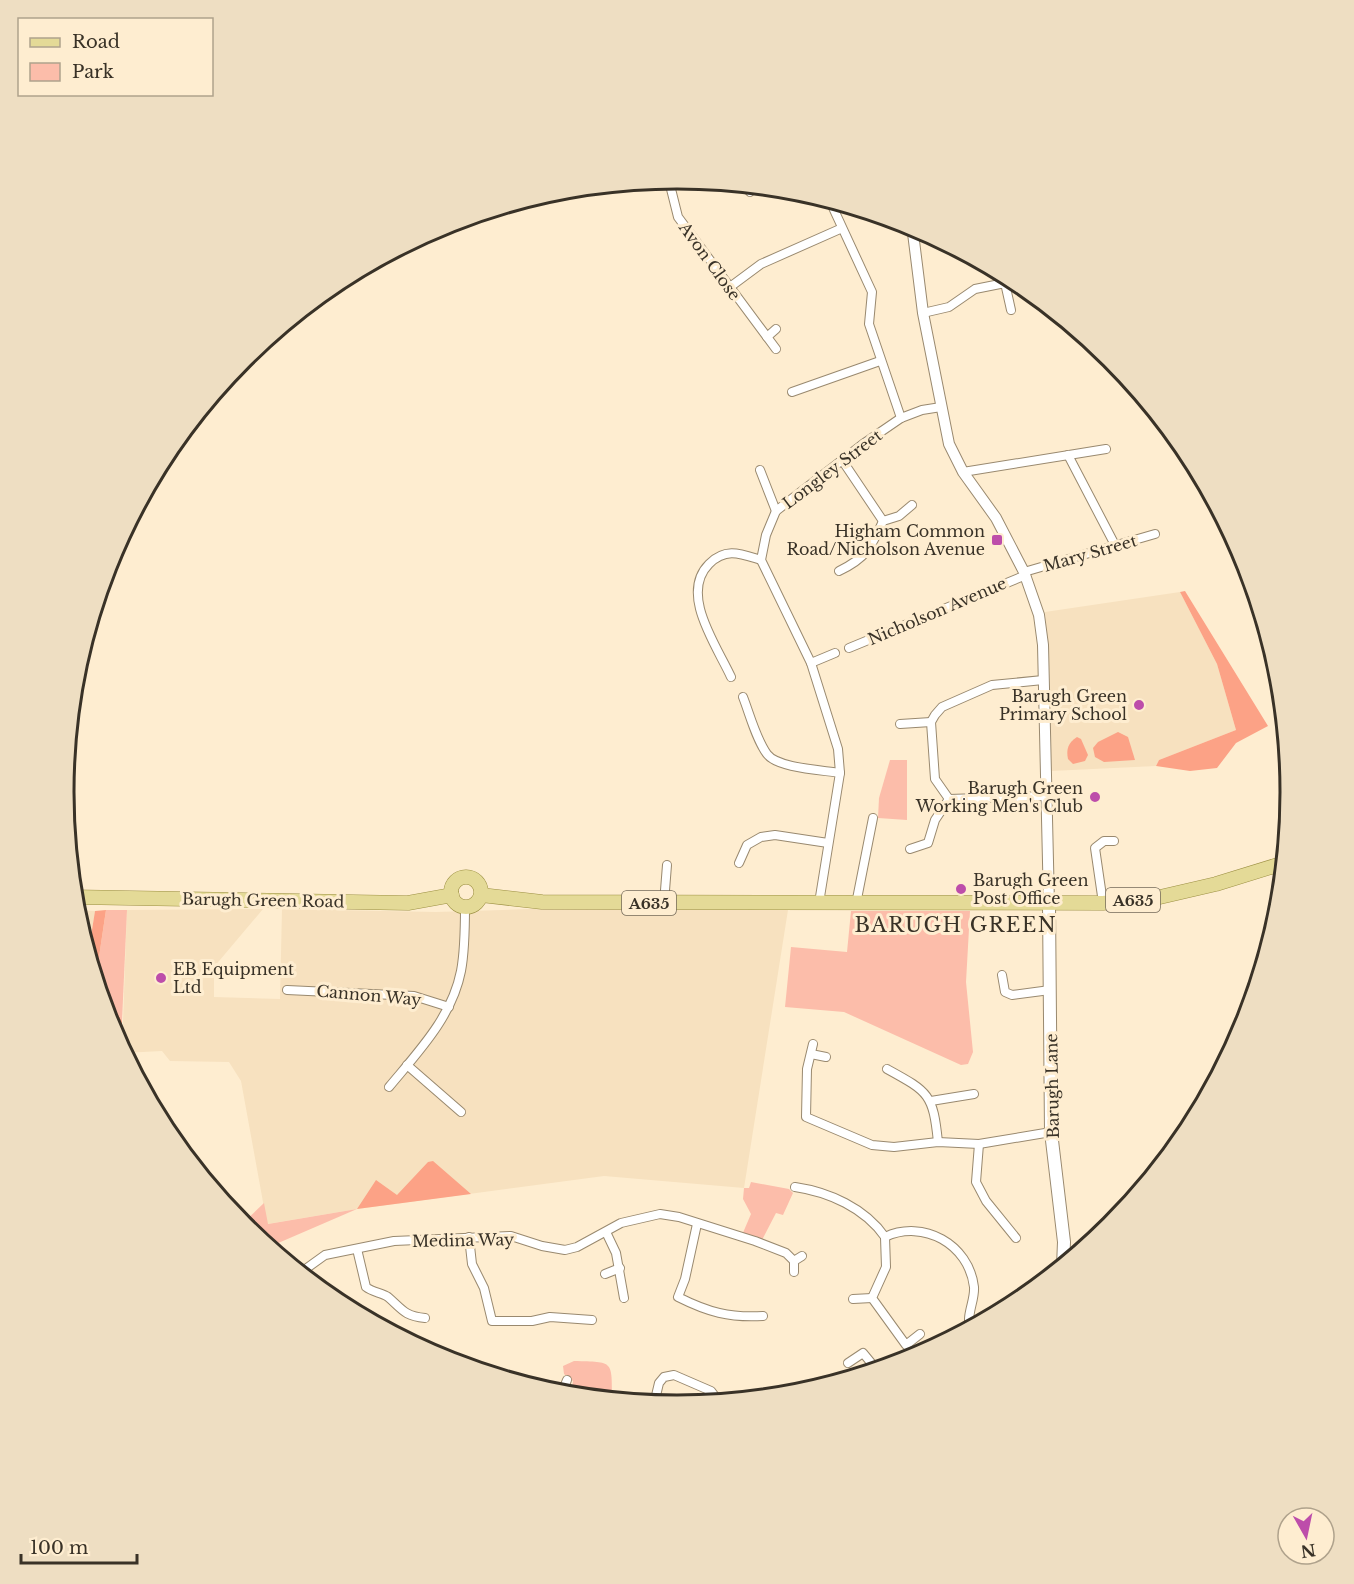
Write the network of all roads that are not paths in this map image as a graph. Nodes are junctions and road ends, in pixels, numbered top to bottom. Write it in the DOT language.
graph roads {
  1 [pos="671,189"];
  2 [pos="833,209"];
  3 [pos="840,229"];
  4 [pos="913,237"];
  5 [pos="1002,284"];
  6 [pos="1006,286"];
  7 [pos="730,287"];
  8 [pos="1011,310"];
  9 [pos="923,313"];
  10 [pos="777,329"];
  11 [pos="767,337"];
  12 [pos="776,349"];
  13 [pos="880,361"];
  14 [pos="792,392"];
  15 [pos="941,407"];
  16 [pos="901,418"];
  17 [pos="1106,449"];
  18 [pos="1068,455"];
  19 [pos="842,460"];
  20 [pos="760,470"];
  21 [pos="963,472"];
  22 [pos="912,505"];
  23 [pos="776,511"];
  24 [pos="883,521"];
  25 [pos="1155,534"];
  26 [pos="1115,545"];
  27 [pos="761,560"];
  28 [pos="839,572"];
  29 [pos="1025,574"];
  30 [pos="849,648"];
  31 [pos="835,653"];
  32 [pos="811,663"];
  33 [pos="738,664"];
  34 [pos="1043,680"];
  35 [pos="742,697"];
  36 [pos="748,710"];
  37 [pos="737,714"];
  38 [pos="931,722"];
  39 [pos="900,724"];
  40 [pos="840,773"];
  41 [pos="1046,796"];
  42 [pos="949,799"];
  43 [pos="873,818"];
  44 [pos="1114,841"];
  45 [pos="828,843"];
  46 [pos="910,849"];
  47 [pos="739,863"];
  48 [pos="1276,865"];
  49 [pos="667,866"];
  50 [pos="481,895"];
  51 [pos="452,896"];
  52 [pos="83,897"];
  53 [pos="664,903"];
  54 [pos="819,903"];
  55 [pos="1103,903"];
  56 [pos="856,904"];
  57 [pos="1049,905"];
  58 [pos="465,906"];
  59 [pos="1002,975"];
  60 [pos="287,990"];
  61 [pos="1050,990"];
  62 [pos="449,1007"];
  63 [pos="813,1044"];
  64 [pos="811,1054"];
  65 [pos="826,1057"];
  66 [pos="407,1065"];
  67 [pos="887,1069"];
  68 [pos="389,1086"];
  69 [pos="974,1094"];
  70 [pos="931,1101"];
  71 [pos="461,1112"];
  72 [pos="1051,1132"];
  73 [pos="938,1142"];
  74 [pos="979,1144"];
  75 [pos="795,1187"];
  76 [pos="697,1224"];
  77 [pos="606,1232"];
  78 [pos="885,1237"];
  79 [pos="469,1238"];
  80 [pos="1016,1238"];
  81 [pos="357,1249"];
  82 [pos="1063,1255"];
  83 [pos="307,1268"];
  84 [pos="620,1268"];
  85 [pos="794,1272"];
  86 [pos="604,1274"];
  87 [pos="624,1298"];
  88 [pos="872,1298"];
  89 [pos="853,1299"];
  90 [pos="763,1316"];
  91 [pos="425,1318"];
  92 [pos="971,1319"];
  93 [pos="592,1320"];
  94 [pos="920,1334"];
  95 [pos="848,1363"];
  96 [pos="871,1363"];
  97 [pos="567,1380"];
  98 [pos="566,1385"];
  99 [pos="713,1394"];
  100 [pos="656,1395"];
  1 -- 7 [label="street, Avon Close"];
  2 -- 3 [label="street"];
  3 -- 7 [label="street"];
  3 -- 13 [label="street"];
  4 -- 9 [label="street"];
  5 -- 9 [label="street"];
  6 -- 8 [label="street"];
  7 -- 11 [label="street, Avon Close"];
  9 -- 15 [label="street"];
  10 -- 11 [label="street"];
  11 -- 12 [label="street, Avon Close"];
  13 -- 14 [label="street"];
  13 -- 16 [label="street"];
  15 -- 16 [label="street, Longley Street"];
  15 -- 21 [label="street"];
  16 -- 19 [label="street, Longley Street"];
  17 -- 18 [label="street"];
  18 -- 21 [label="street"];
  18 -- 26 [label="street"];
  19 -- 23 [label="street, Longley Street"];
  19 -- 24 [label="street"];
  20 -- 23 [label="street"];
  21 -- 29 [label="street"];
  22 -- 24 [label="street"];
  23 -- 27 [label="street, Longley Street"];
  24 -- 28 [label="street"];
  25 -- 26 [label="street, Mary Street"];
  26 -- 29 [label="street, Mary Street"];
  27 -- 32 [label="street"];
  27 -- 33 [label="street"];
  29 -- 30 [label="street, Nicholson Avenue"];
  29 -- 34 [label="street"];
  31 -- 32 [label="street"];
  32 -- 40 [label="street"];
  34 -- 38 [label="street"];
  34 -- 41 [label="street"];
  35 -- 36 [label="street"];
  36 -- 37 [label="street"];
  36 -- 40 [label="street"];
  38 -- 39 [label="street"];
  38 -- 42 [label="street"];
  40 -- 45 [label="street"];
  41 -- 42 [label="street"];
  41 -- 57 [label="street"];
  42 -- 46 [label="street"];
  43 -- 56 [label="street"];
  44 -- 55 [label="street"];
  45 -- 47 [label="street"];
  45 -- 54 [label="street"];
  48 -- 55 [label="main road, A635"];
  49 -- 53 [label="street"];
  50 -- 51 [label="main road"];
  50 -- 53 [label="main road, A635"];
  50 -- 58 [label="main road"];
  51 -- 52 [label="main road, Barugh Green Road"];
  51 -- 58 [label="main road"];
  53 -- 54 [label="main road, A635"];
  54 -- 56 [label="main road, A635"];
  55 -- 57 [label="main road, A635"];
  56 -- 57 [label="main road, A635"];
  57 -- 61 [label="main road, Barugh Lane"];
  58 -- 62 [label="street, Cannon Way"];
  59 -- 61 [label="street"];
  60 -- 62 [label="street, Cannon Way"];
  61 -- 72 [label="main road, Barugh Lane"];
  62 -- 66 [label="street, Cannon Way"];
  63 -- 64 [label="street"];
  64 -- 65 [label="street"];
  64 -- 73 [label="street"];
  66 -- 68 [label="street, Cannon Way"];
  66 -- 71 [label="street"];
  67 -- 70 [label="street"];
  69 -- 70 [label="street"];
  70 -- 73 [label="street"];
  72 -- 74 [label="street"];
  72 -- 82 [label="main road, Barugh Lane"];
  73 -- 74 [label="street"];
  74 -- 80 [label="street"];
  75 -- 78 [label="street"];
  76 -- 77 [label="street, Medina Way"];
  76 -- 85 [label="street, Medina Way"];
  76 -- 90 [label="street"];
  77 -- 79 [label="street, Medina Way"];
  77 -- 84 [label="street"];
  78 -- 88 [label="street"];
  78 -- 92 [label="street"];
  79 -- 81 [label="street, Medina Way"];
  79 -- 93 [label="street"];
  81 -- 83 [label="street, Medina Way"];
  81 -- 91 [label="street"];
  84 -- 86 [label="street"];
  84 -- 87 [label="street"];
  88 -- 89 [label="street"];
  88 -- 94 [label="street"];
  95 -- 96 [label="street"];
  97 -- 98 [label="street"];
  99 -- 100 [label="street"];
}
